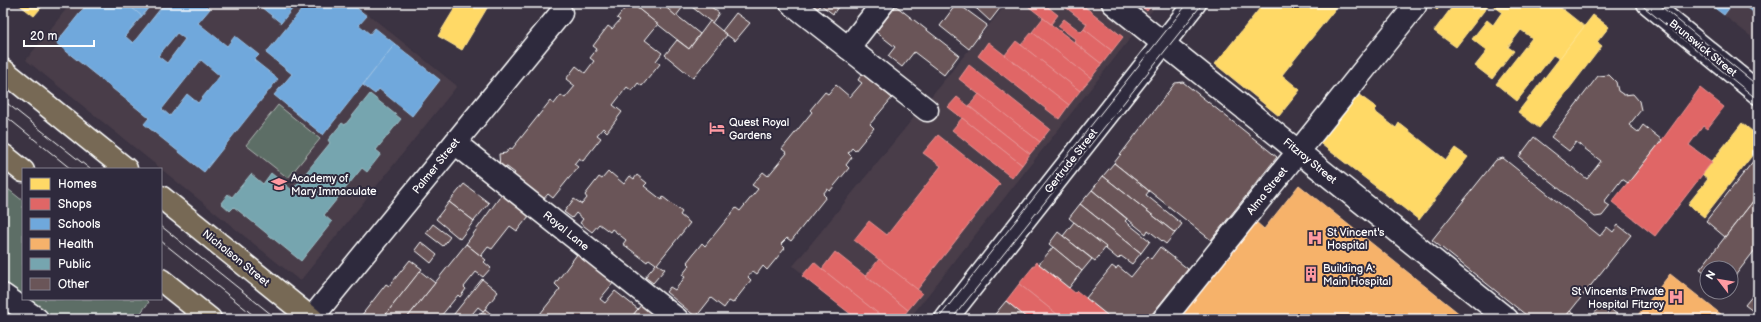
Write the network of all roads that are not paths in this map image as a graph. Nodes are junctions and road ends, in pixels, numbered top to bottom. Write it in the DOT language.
graph roads {
  1 [pos="791,3"];
  2 [pos="883,3"];
  3 [pos="1113,3"];
  4 [pos="1196,3"];
  5 [pos="1648,3"];
  6 [pos="1415,6"];
  7 [pos="561,13"];
  8 [pos="1164,43"];
  9 [pos="848,48"];
  10 [pos="3,70"];
  11 [pos="1758,93"];
  12 [pos="927,110"];
  13 [pos="455,143"];
  14 [pos="1298,152"];
  15 [pos="3,155"];
  16 [pos="125,168"];
  17 [pos="22,170"];
  18 [pos="162,198"];
  19 [pos="162,281"];
  20 [pos="3,295"];
  21 [pos="37,319"];
  22 [pos="210,319"];
  23 [pos="311,319"];
  24 [pos="677,319"];
  25 [pos="946,319"];
  26 [pos="1164,319"];
  27 [pos="1507,319"];
  1 -- 9 [label="street"];
  2 -- 9 [label="street"];
  3 -- 8 [label="street, Fitzroy Street"];
  4 -- 8 [label="street, Gertrude Street"];
  5 -- 11 [label="street, Brunswick Street"];
  6 -- 14 [label="street, Alma Street"];
  7 -- 13 [label="street, Palmer Street"];
  8 -- 14 [label="street, Fitzroy Street"];
  8 -- 25 [label="street, Gertrude Street"];
  9 -- 12 [label="street"];
  10 -- 16 [label="main road"];
  13 -- 23 [label="street, Palmer Street"];
  13 -- 24 [label="street, Royal Lane"];
  14 -- 26 [label="street, Alma Street"];
  14 -- 27 [label="street, Fitzroy Street"];
  15 -- 17 [label="main road"];
  18 -- 23 [label="main road, Nicholson Street"];
  19 -- 22 [label="main road"];
  20 -- 21 [label="street"];
}
